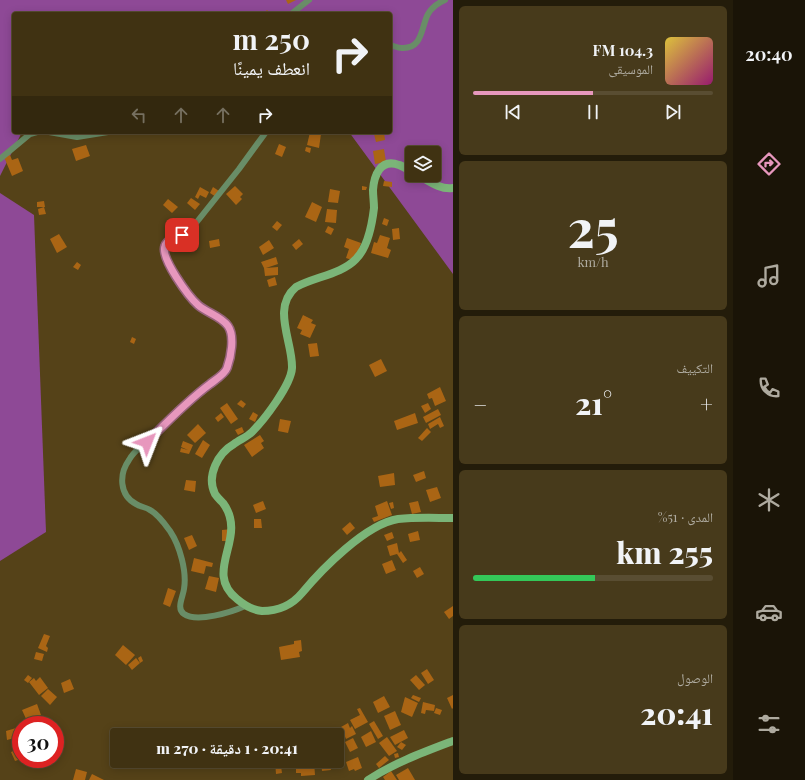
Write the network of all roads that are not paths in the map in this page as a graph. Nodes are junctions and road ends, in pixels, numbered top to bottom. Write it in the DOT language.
graph roads {
  1 [pos="309,0"];
  2 [pos="445,0"];
  3 [pos="294,12"];
  4 [pos="392,46"];
  5 [pos="30,134"];
  6 [pos="61,134"];
  7 [pos="96,134"];
  8 [pos="265,134"];
  9 [pos="0,159"];
  10 [pos="405,168"];
  11 [pos="430,182"];
  12 [pos="453,188"];
  13 [pos="453,518"];
  14 [pos="245,606"];
  15 [pos="453,741"];
  16 [pos="368,780"];
  1 -- 3 [label="street"];
  2 -- 4 [label="street"];
  5 -- 9 [label="street"];
  6 -- 7 [label="street"];
  8 -- 14 [label="street"];
  10 -- 14 [label="main road"];
  11 -- 12 [label="main road"];
  13 -- 14 [label="main road"];
  15 -- 16 [label="main road"];
}
